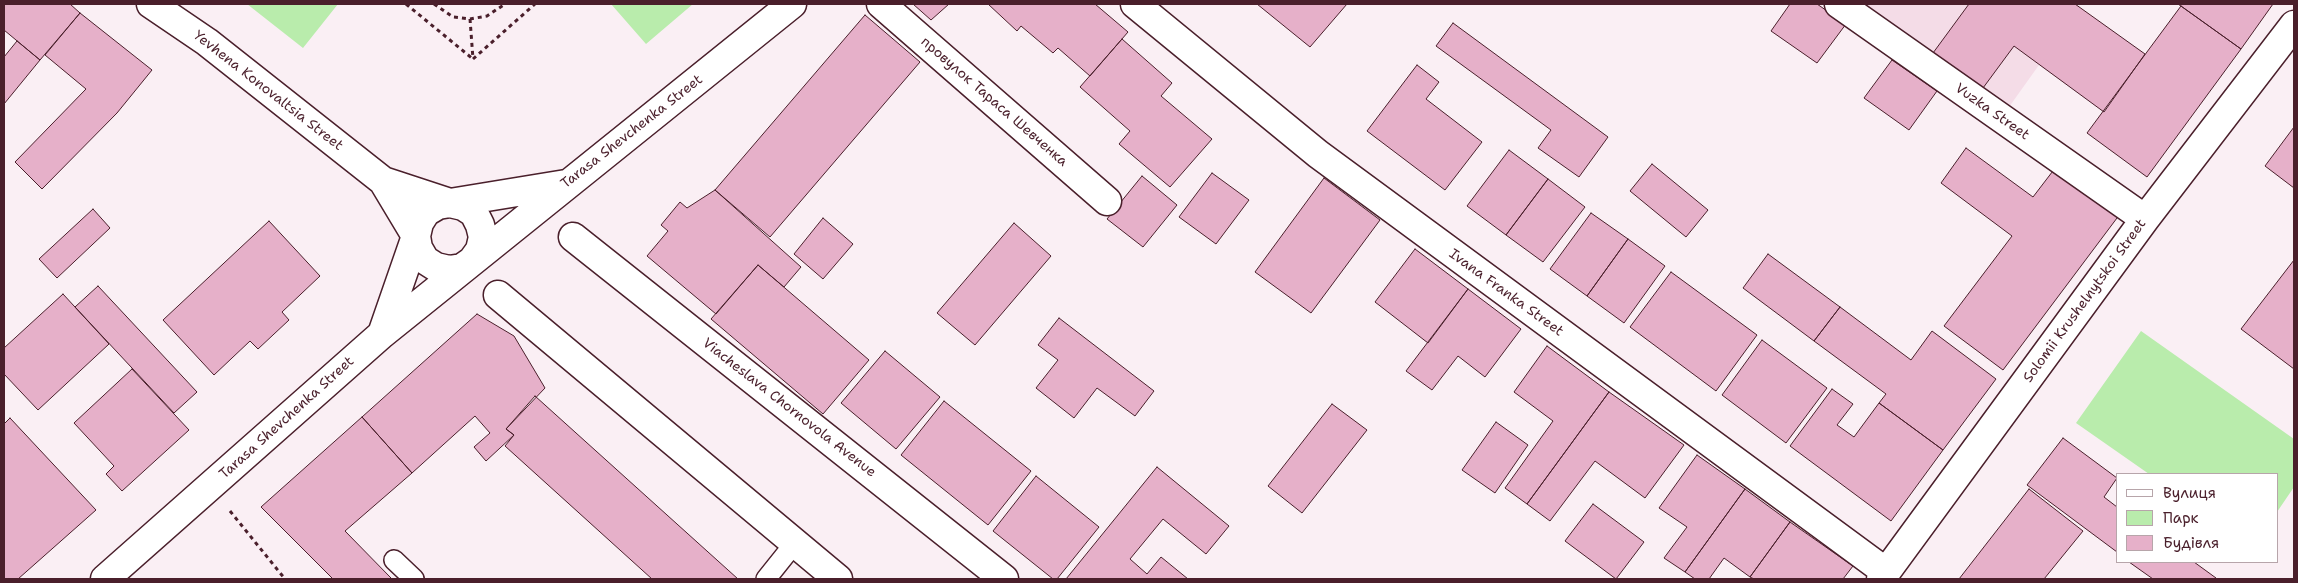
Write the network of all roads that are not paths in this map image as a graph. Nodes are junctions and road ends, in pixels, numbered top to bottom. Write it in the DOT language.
graph roads {
  1 [pos="151,4"];
  2 [pos="792,4"];
  3 [pos="881,4"];
  4 [pos="1135,4"];
  5 [pos="1839,4"];
  6 [pos="2294,25"];
  7 [pos="383,181"];
  8 [pos="566,184"];
  9 [pos="1107,201"];
  10 [pos="450,203"];
  11 [pos="2145,220"];
  12 [pos="416,236"];
  13 [pos="573,237"];
  14 [pos="472,261"];
  15 [pos="498,295"];
  16 [pos="382,334"];
  17 [pos="794,544"];
  18 [pos="394,560"];
  19 [pos="1883,576"];
  20 [pos="105,579"];
  21 [pos="414,579"];
  22 [pos="766,579"];
  23 [pos="838,579"];
  24 [pos="1004,579"];
  1 -- 7 [label="street, Yevhena Konovaltsia Street"];
  2 -- 8 [label="street, Tarasa Shevchenka Street"];
  3 -- 9 [label="street, провулок Тараса Шевченка"];
  4 -- 19 [label="street, Ivana Franka Street"];
  5 -- 11 [label="street, Vuzka Street"];
  6 -- 11 [label="street, Solomii Krushelnytskoi Street"];
  7 -- 10 [label="street, Yevhena Konovaltsia Street"];
  7 -- 12 [label="street, Yevhena Konovaltsia Street"];
  8 -- 10 [label="street, Yevhena Konovaltsia Street"];
  8 -- 14 [label="street, Tarasa Shevchenka Street"];
  10 -- 12 [label="street"];
  10 -- 14 [label="street, Tarasa Shevchenka Street"];
  11 -- 19 [label="street, Solomii Krushelnytskoi Street"];
  12 -- 14 [label="street, Tarasa Shevchenka Street"];
  12 -- 16 [label="street"];
  13 -- 24 [label="street, Viacheslava Chornovola Avenue"];
  14 -- 16 [label="street, Tarasa Shevchenka Street"];
  15 -- 17 [label="street"];
  16 -- 20 [label="street, Tarasa Shevchenka Street"];
  17 -- 22 [label="lane"];
  17 -- 23 [label="street"];
  18 -- 21 [label="lane"];
}
